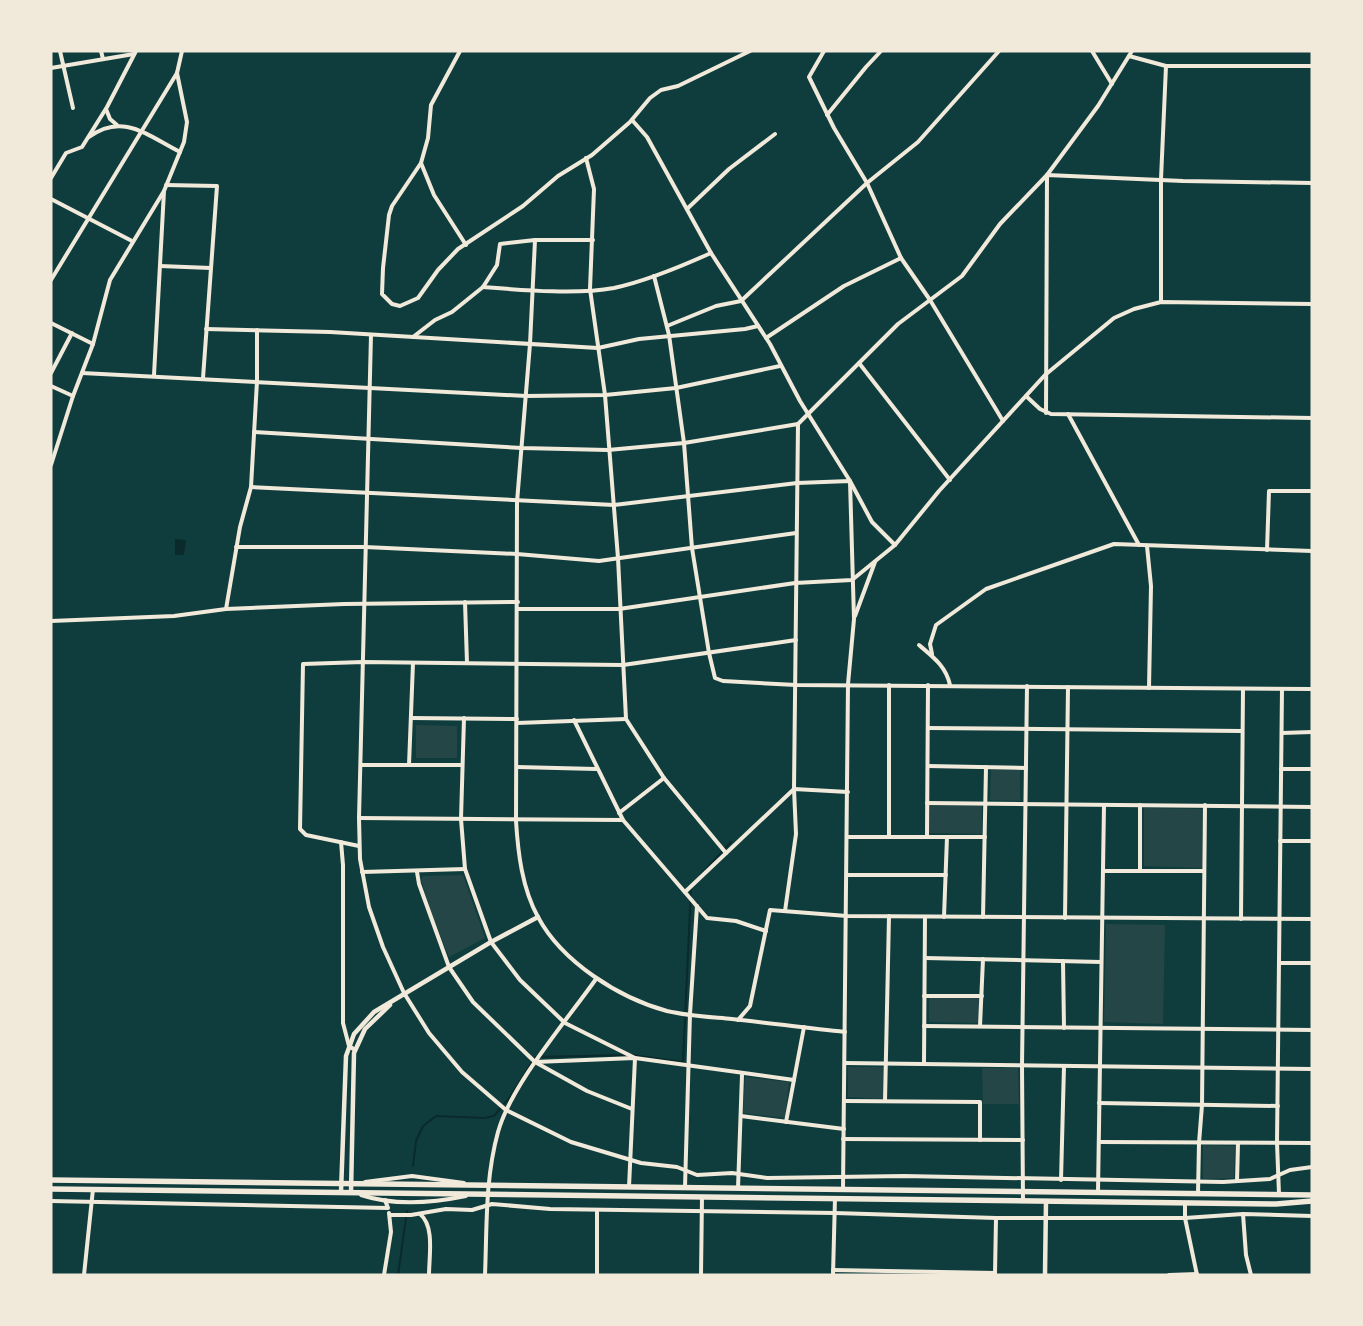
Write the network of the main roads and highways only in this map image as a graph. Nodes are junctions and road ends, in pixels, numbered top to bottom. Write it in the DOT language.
graph roads {
  1 [pos="51,1180"];
  2 [pos="51,1189"];
  3 [pos="1312,1195"];
  4 [pos="1312,1201"];
  1 -- 3 [label="highway"];
  2 -- 4 [label="highway"];
}
